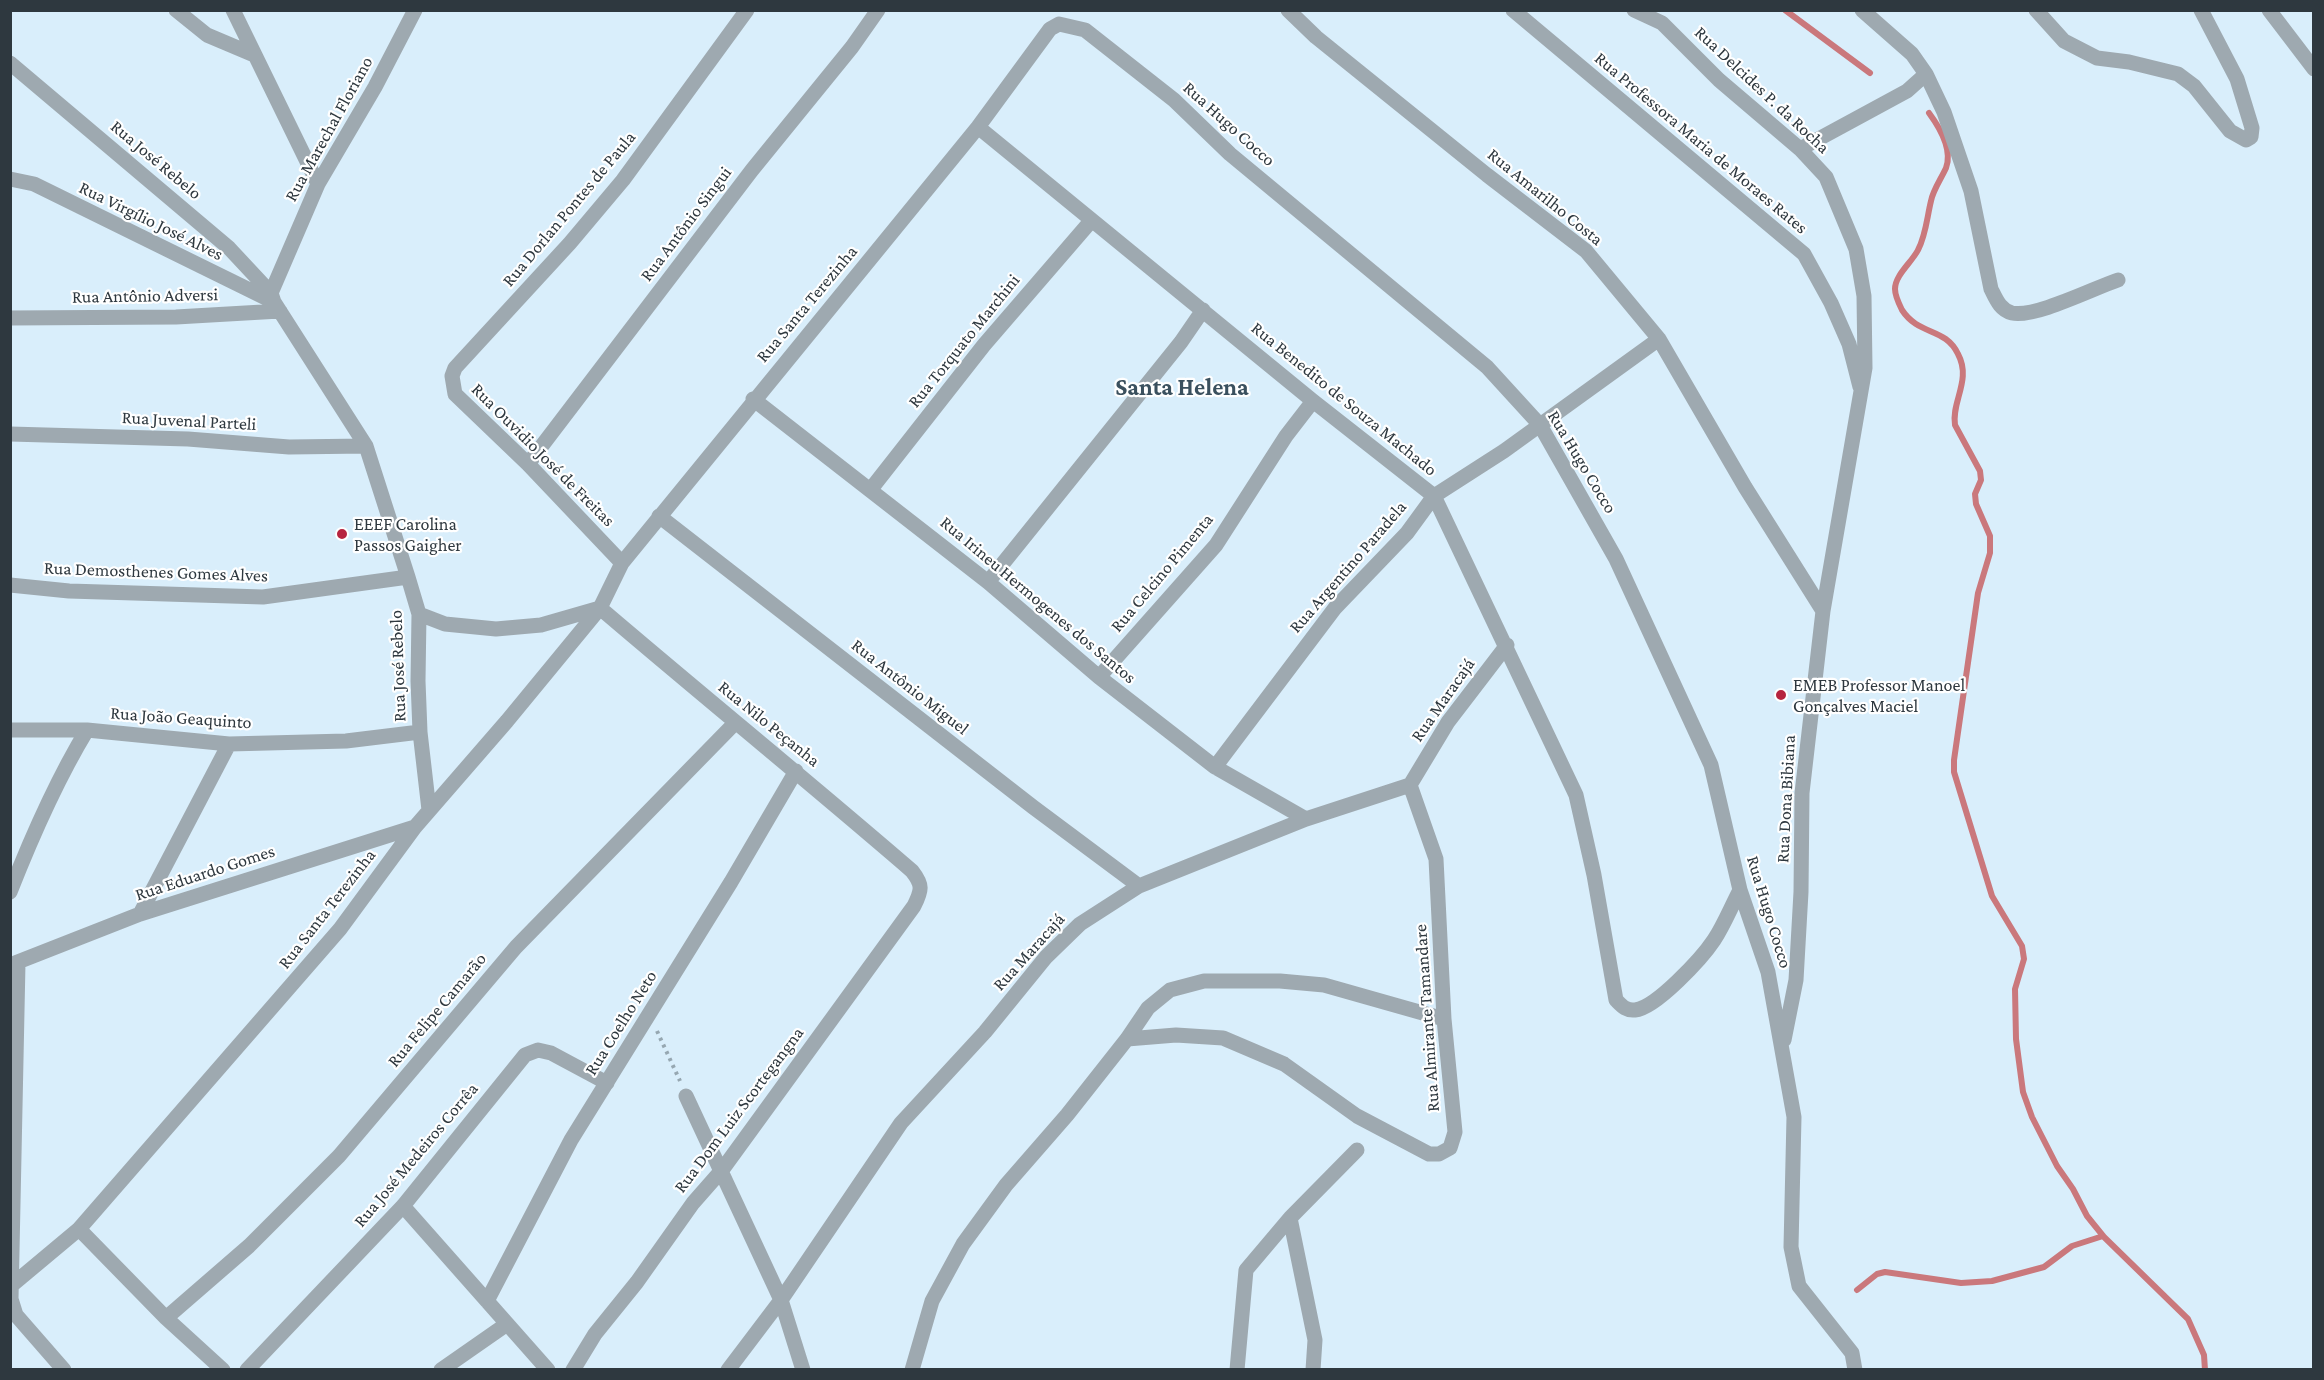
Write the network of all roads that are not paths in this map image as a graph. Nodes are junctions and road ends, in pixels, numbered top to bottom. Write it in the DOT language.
graph roads {
  1 [pos="176,10"];
  2 [pos="232,10"];
  3 [pos="415,10"];
  4 [pos="747,10"];
  5 [pos="878,10"];
  6 [pos="1288,10"];
  7 [pos="1513,10"];
  8 [pos="1634,10"];
  9 [pos="1862,10"];
  10 [pos="2036,10"];
  11 [pos="2201,10"];
  12 [pos="2269,10"];
  13 [pos="1050,29"];
  14 [pos="252,54"];
  15 [pos="10,63"];
  16 [pos="2313,69"];
  17 [pos="1926,74"];
  18 [pos="978,127"];
  19 [pos="1800,149"];
  20 [pos="10,178"];
  21 [pos="318,184"];
  22 [pos="1091,221"];
  23 [pos="2118,280"];
  24 [pos="275,302"];
  25 [pos="1203,310"];
  26 [pos="10,318"];
  27 [pos="1659,339"];
  28 [pos="455,368"];
  29 [pos="1861,393"];
  30 [pos="753,399"];
  31 [pos="1312,401"];
  32 [pos="1540,425"];
  33 [pos="10,434"];
  34 [pos="366,446"];
  35 [pos="528,464"];
  36 [pos="871,489"];
  37 [pos="1434,496"];
  38 [pos="659,516"];
  39 [pos="622,563"];
  40 [pos="408,577"];
  41 [pos="988,582"];
  42 [pos="10,585"];
  43 [pos="600,608"];
  44 [pos="1823,611"];
  45 [pos="419,614"];
  46 [pos="1507,645"];
  47 [pos="1099,677"];
  48 [pos="735,723"];
  49 [pos="10,730"];
  50 [pos="87,730"];
  51 [pos="420,732"];
  52 [pos="229,744"];
  53 [pos="1215,767"];
  54 [pos="796,771"];
  55 [pos="1410,785"];
  56 [pos="429,810"];
  57 [pos="1306,819"];
  58 [pos="415,827"];
  59 [pos="912,871"];
  60 [pos="1139,886"];
  61 [pos="1740,890"];
  62 [pos="10,892"];
  63 [pos="140,914"];
  64 [pos="14,964"];
  65 [pos="1444,1019"];
  66 [pos="1127,1039"];
  67 [pos="1782,1049"];
  68 [pos="607,1083"];
  69 [pos="686,1096"];
  70 [pos="1357,1150"];
  71 [pos="722,1170"];
  72 [pos="403,1206"];
  73 [pos="1290,1218"];
  74 [pos="79,1229"];
  75 [pos="12,1285"];
  76 [pos="781,1300"];
  77 [pos="487,1301"];
  78 [pos="166,1318"];
  79 [pos="507,1323"];
  80 [pos="64,1370"];
  81 [pos="223,1370"];
  82 [pos="247,1370"];
  83 [pos="441,1370"];
  84 [pos="548,1370"];
  85 [pos="573,1370"];
  86 [pos="728,1370"];
  87 [pos="803,1370"];
  88 [pos="912,1370"];
  89 [pos="1237,1370"];
  90 [pos="1313,1370"];
  91 [pos="1855,1370"];
  1 -- 14 [label="street"];
  2 -- 14 [label="street"];
  3 -- 21 [label="street, Rua Marechal Floriano"];
  4 -- 28 [label="street, Rua Dorlan Pontes de Paula"];
  5 -- 35 [label="street, Rua Antônio Singui"];
  6 -- 27 [label="street, Rua Amarilho Costa"];
  7 -- 29 [label="street, Rua Professora Maria de Moraes Rates"];
  8 -- 19 [label="street, Rua Delcides P. da Rocha"];
  9 -- 17 [label="street"];
  10 -- 11 [label="street"];
  12 -- 16 [label="street"];
  13 -- 18 [label="street, Rua Santa Terezinha"];
  13 -- 32 [label="street, Rua Hugo Cocco"];
  14 -- 21 [label="street"];
  15 -- 24 [label="street, Rua José Rebelo"];
  17 -- 19 [label="street"];
  17 -- 23 [label="street"];
  18 -- 22 [label="street, Rua Benedito de Souza Machado"];
  18 -- 30 [label="street, Rua Santa Terezinha"];
  19 -- 29 [label="street, Rua Delcides P. da Rocha"];
  20 -- 24 [label="street, Rua Virgílio José Alves"];
  21 -- 24 [label="street, Rua Marechal Floriano"];
  22 -- 25 [label="street, Rua Benedito de Souza Machado"];
  22 -- 36 [label="street, Rua Torquato Marchini"];
  24 -- 26 [label="street, Rua Antônio Adversi"];
  24 -- 34 [label="street, Rua José Rebelo"];
  25 -- 31 [label="street, Rua Benedito de Souza Machado"];
  25 -- 41 [label="street"];
  27 -- 32 [label="street, Rua Argentino Paradela"];
  27 -- 44 [label="street, Rua Amarilho Costa"];
  28 -- 35 [label="street, Rua Ouvidio José de Freitas"];
  29 -- 44 [label="street, Rua Dona Bibiana"];
  30 -- 36 [label="street, Rua Irineu Hermogenes dos Santos"];
  30 -- 38 [label="street, Rua Santa Terezinha"];
  31 -- 37 [label="street, Rua Benedito de Souza Machado"];
  31 -- 47 [label="street, Rua Celcino Pimenta"];
  32 -- 37 [label="street, Rua Argentino Paradela"];
  32 -- 61 [label="street, Rua Hugo Cocco"];
  33 -- 34 [label="street, Rua Juvenal Parteli"];
  34 -- 40 [label="street, Rua José Rebelo"];
  35 -- 39 [label="street, Rua Ouvidio José de Freitas"];
  36 -- 41 [label="street, Rua Irineu Hermogenes dos Santos"];
  37 -- 46 [label="street, Rua Benedito de Souza Machado"];
  37 -- 53 [label="street, Rua Argentino Paradela"];
  38 -- 39 [label="street, Rua Santa Terezinha"];
  38 -- 60 [label="street, Rua Antônio Miguel"];
  39 -- 43 [label="street, Rua Santa Terezinha"];
  40 -- 42 [label="street, Rua Demosthenes Gomes Alves"];
  40 -- 45 [label="street, Rua José Rebelo"];
  41 -- 47 [label="street, Rua Irineu Hermogenes dos Santos"];
  43 -- 45 [label="street"];
  43 -- 48 [label="street, Rua Nilo Peçanha"];
  43 -- 56 [label="street, Rua Santa Terezinha"];
  44 -- 67 [label="street, Rua Dona Bibiana"];
  45 -- 51 [label="street, Rua José Rebelo"];
  46 -- 55 [label="street, Rua Maracajá"];
  46 -- 61 [label="street, Rua Benedito de Souza Machado"];
  47 -- 53 [label="street, Rua Irineu Hermogenes dos Santos"];
  48 -- 54 [label="street, Rua Nilo Peçanha"];
  48 -- 78 [label="street, Rua Felipe Camarão"];
  49 -- 50 [label="street, Rua João Geaquinto"];
  50 -- 52 [label="street, Rua João Geaquinto"];
  50 -- 62 [label="street"];
  51 -- 52 [label="street, Rua João Geaquinto"];
  51 -- 56 [label="street, Rua José Rebelo"];
  52 -- 63 [label="street"];
  53 -- 57 [label="street, Rua Irineu Hermogenes dos Santos"];
  54 -- 59 [label="street, Rua Nilo Peçanha"];
  54 -- 68 [label="street, Rua Coelho Neto"];
  55 -- 57 [label="street, Rua Maracajá"];
  55 -- 65 [label="street, Rua Almirante Tamandare"];
  56 -- 58 [label="street, Rua Santa Terezinha"];
  57 -- 60 [label="street, Rua Maracajá"];
  58 -- 63 [label="street, Rua Eduardo Gomes"];
  58 -- 74 [label="street, Rua Santa Terezinha"];
  59 -- 71 [label="street, Rua Dom Luiz Scortegangna"];
  60 -- 76 [label="street, Rua Maracajá"];
  61 -- 67 [label="street, Rua Hugo Cocco"];
  63 -- 64 [label="street, Rua Eduardo Gomes"];
  64 -- 75 [label="street"];
  65 -- 66 [label="street"];
  65 -- 66 [label="street, Rua Almirante Tamandare"];
  66 -- 88 [label="street"];
  67 -- 91 [label="street, Rua Dona Bibiana"];
  68 -- 72 [label="street, Rua José Medeiros Corrêa"];
  68 -- 77 [label="street, Rua Coelho Neto"];
  69 -- 71 [label="street"];
  70 -- 73 [label="street"];
  71 -- 76 [label="street"];
  71 -- 85 [label="street, Rua Dom Luiz Scortegangna"];
  72 -- 77 [label="street"];
  72 -- 82 [label="street, Rua José Medeiros Corrêa"];
  73 -- 89 [label="street"];
  73 -- 90 [label="street"];
  74 -- 75 [label="street, Rua Santa Terezinha"];
  74 -- 78 [label="street"];
  75 -- 80 [label="street"];
  76 -- 86 [label="street, Rua Maracajá"];
  76 -- 87 [label="street"];
  77 -- 79 [label="street"];
  78 -- 81 [label="street"];
  79 -- 83 [label="street"];
  79 -- 84 [label="street"];
}
